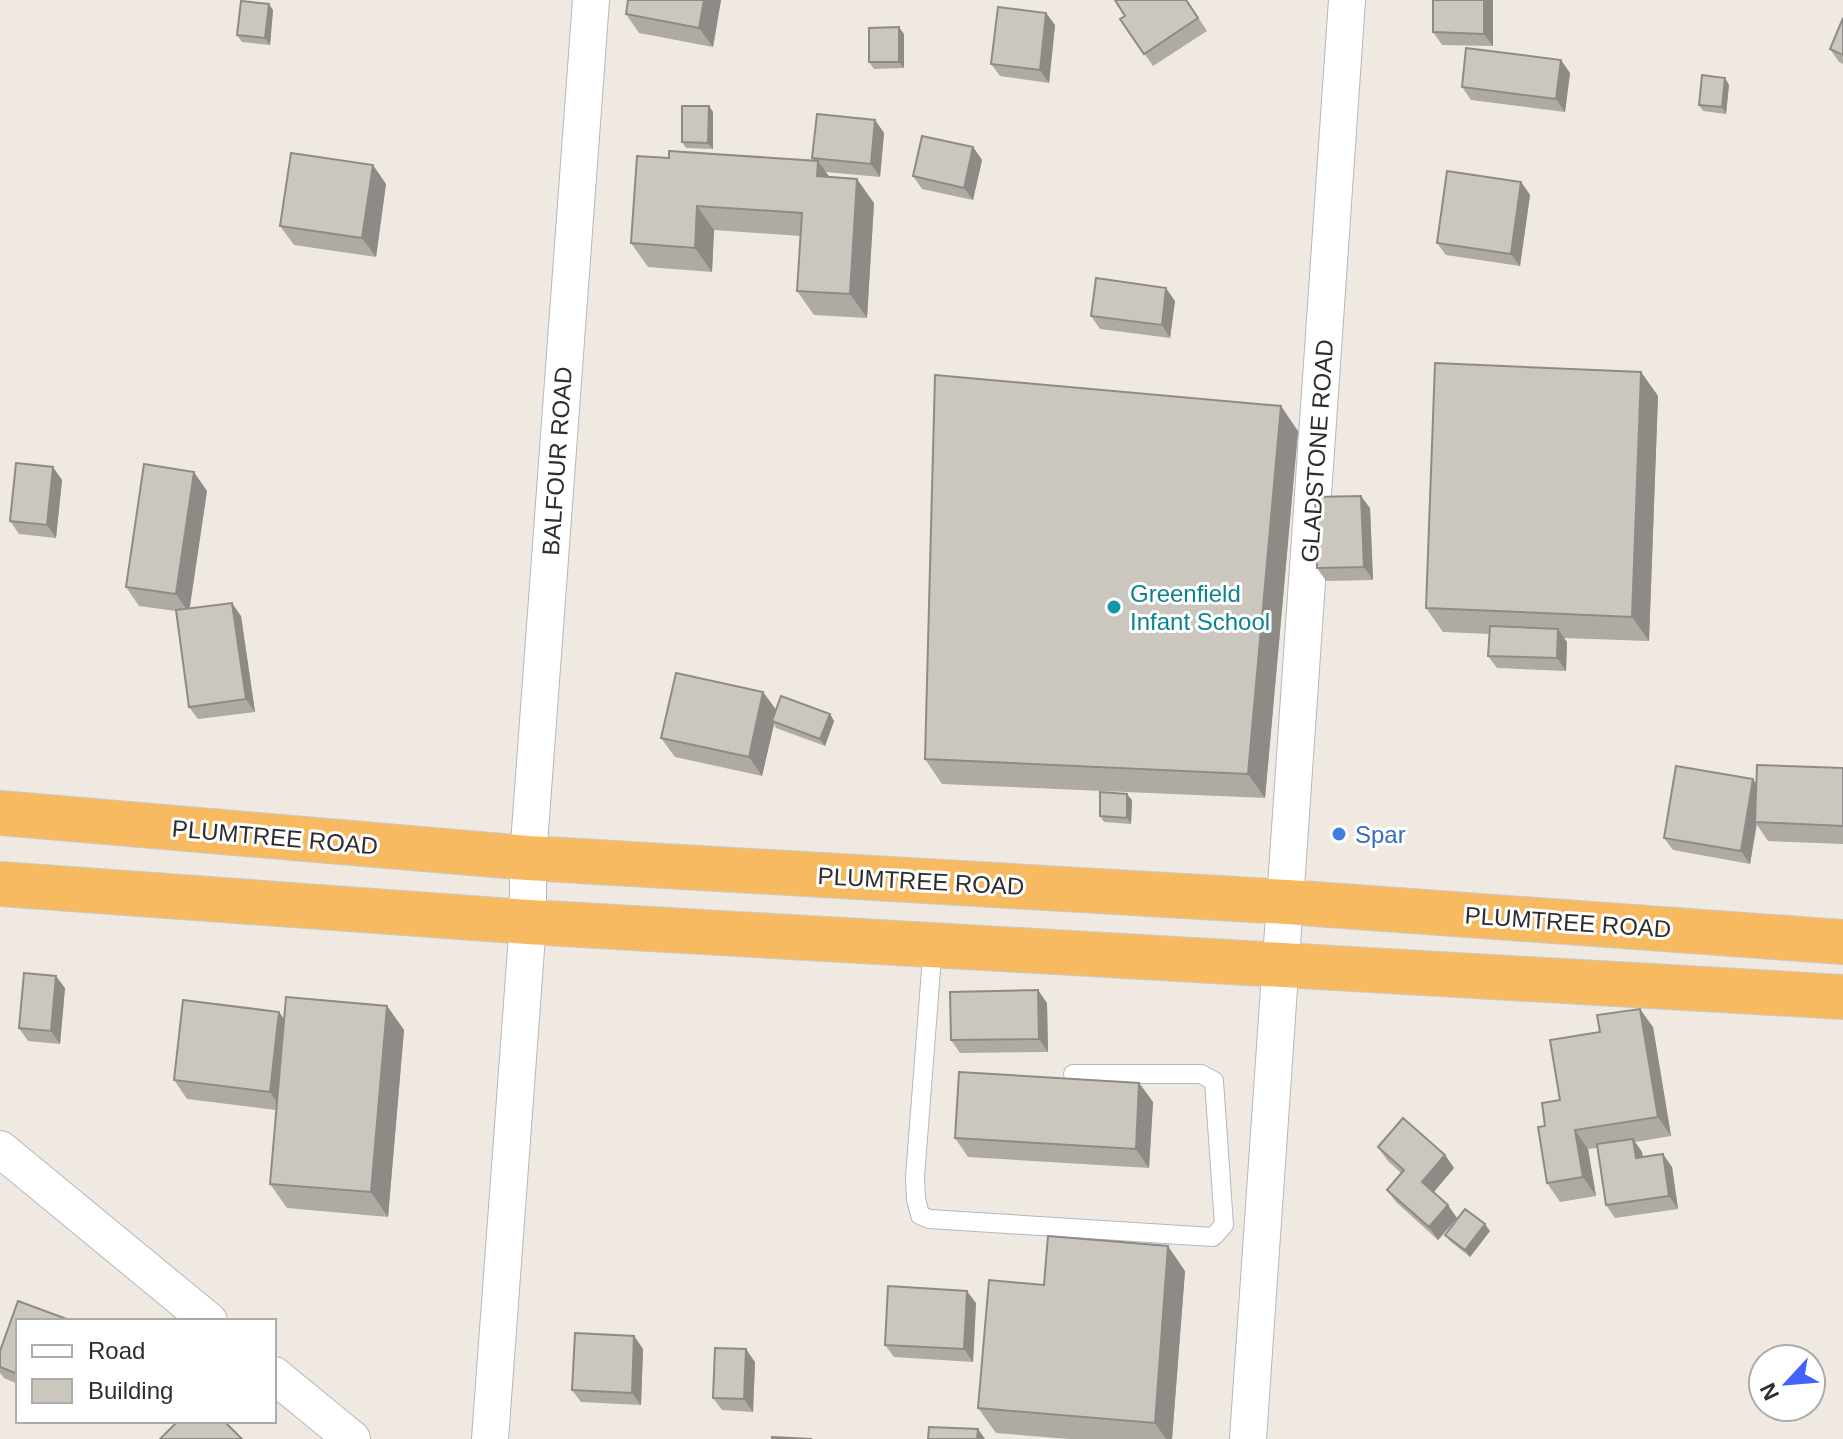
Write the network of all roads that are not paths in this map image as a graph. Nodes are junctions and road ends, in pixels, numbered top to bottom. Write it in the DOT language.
graph roads {
  1 [pos="591,0"];
  2 [pos="1347,0"];
  3 [pos="0,813"];
  4 [pos="528,858"];
  5 [pos="0,884"];
  6 [pos="1287,902"];
  7 [pos="528,922"];
  8 [pos="1843,942"];
  9 [pos="933,944"];
  10 [pos="1281,963"];
  11 [pos="1843,997"];
  12 [pos="1073,1074"];
  13 [pos="0,1149"];
  14 [pos="207,1319"];
  15 [pos="276,1377"];
  16 [pos="352,1439"];
  17 [pos="490,1439"];
  18 [pos="1248,1439"];
  1 -- 4 [label="street, BALFOUR ROAD"];
  2 -- 6 [label="street, GLADSTONE ROAD"];
  3 -- 4 [label="highway, PLUMTREE ROAD"];
  4 -- 6 [label="highway, PLUMTREE ROAD"];
  4 -- 7 [label="street, BALFOUR ROAD"];
  5 -- 7 [label="highway"];
  6 -- 8 [label="highway, PLUMTREE ROAD"];
  6 -- 10 [label="street, GLADSTONE ROAD"];
  7 -- 9 [label="highway"];
  7 -- 17 [label="street, BALFOUR ROAD"];
  9 -- 10 [label="highway"];
  9 -- 12 [label="lane"];
  10 -- 11 [label="highway"];
  10 -- 18 [label="street, GLADSTONE ROAD"];
  13 -- 14 [label="street"];
  15 -- 16 [label="street"];
}
